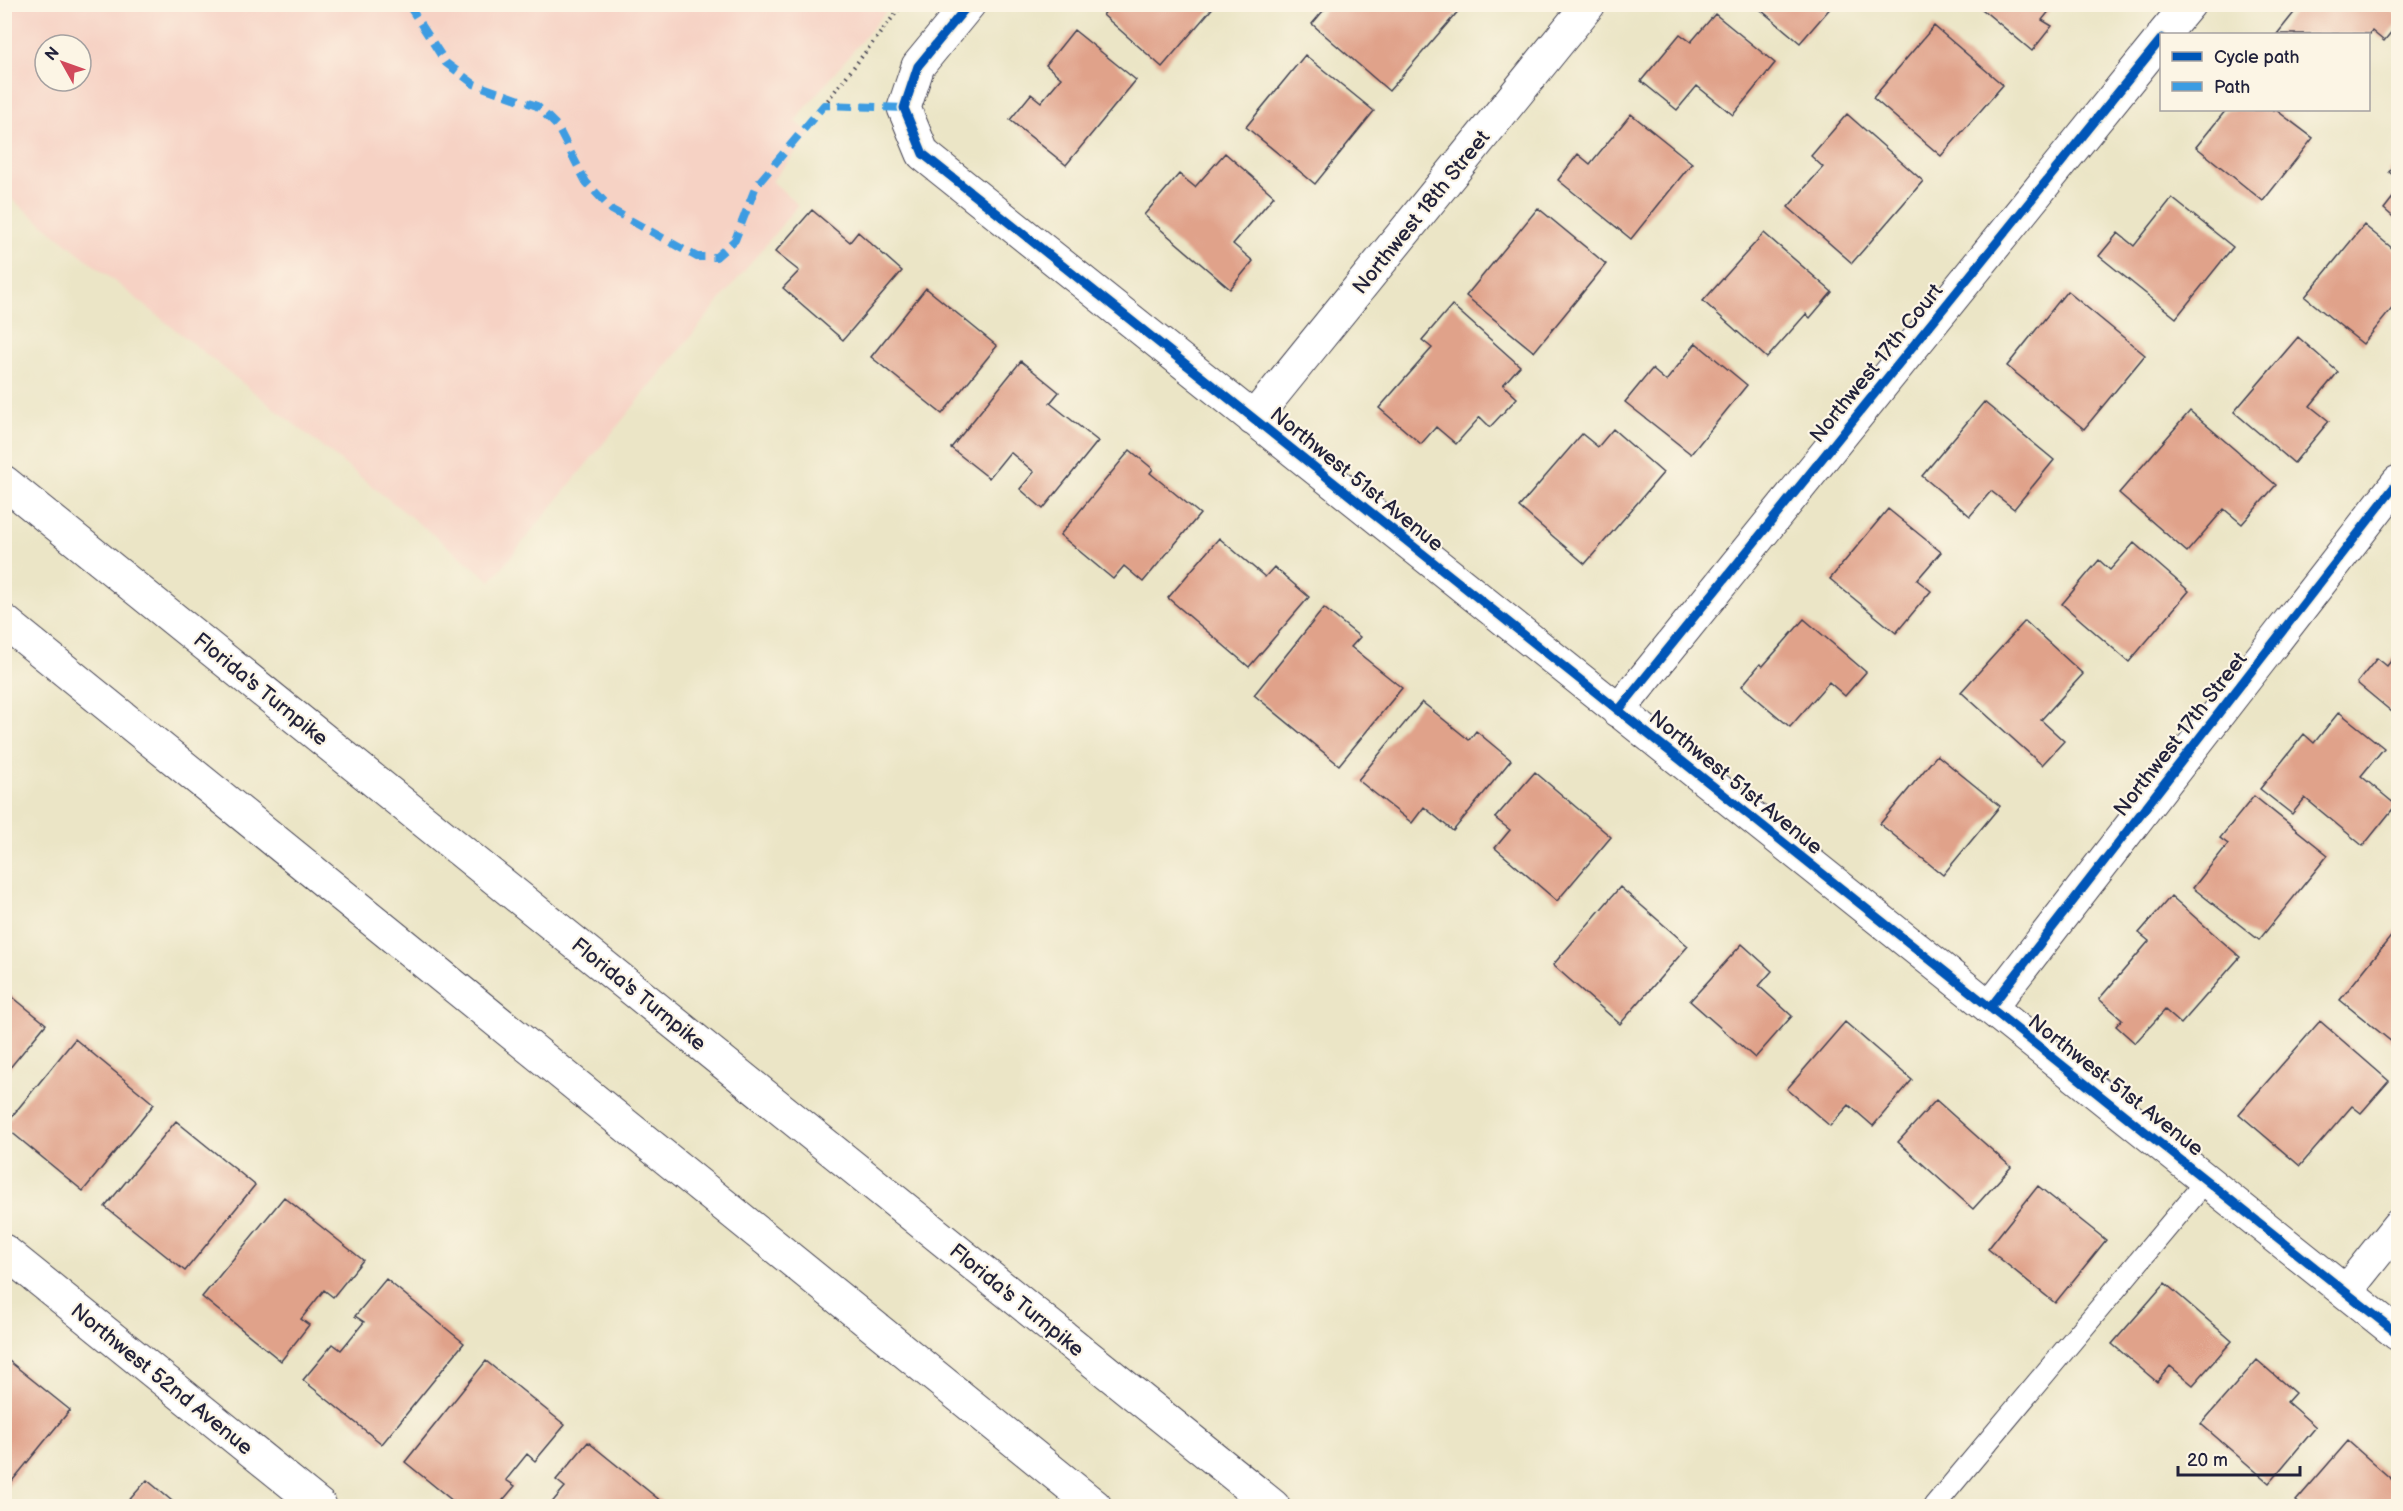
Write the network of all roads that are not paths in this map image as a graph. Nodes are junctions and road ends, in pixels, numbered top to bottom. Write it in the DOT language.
graph roads {
  1 [pos="969,4"];
  2 [pos="1589,4"];
  3 [pos="2189,4"];
  4 [pos="2165,33"];
  5 [pos="2160,40"];
  6 [pos="1253,419"];
  7 [pos="4,482"];
  8 [pos="2398,482"];
  9 [pos="4,621"];
  10 [pos="1618,711"];
  11 [pos="1990,1008"];
  12 [pos="2207,1180"];
  13 [pos="2398,1226"];
  14 [pos="4,1251"];
  15 [pos="2346,1291"];
  16 [pos="2398,1334"];
  17 [pos="320,1506"];
  18 [pos="1095,1506"];
  19 [pos="1273,1506"];
  20 [pos="1934,1506"];
  1 -- 6 [label="main road, Northwest 51st Avenue"];
  2 -- 6 [label="main road, Northwest 18th Street"];
  3 -- 4 [label="main road"];
  5 -- 10 [label="main road, Northwest 17th Court"];
  6 -- 10 [label="main road, Northwest 51st Avenue"];
  7 -- 19 [label="main road, Florida's Turnpike"];
  8 -- 11 [label="main road, Northwest 17th Street"];
  9 -- 18 [label="main road"];
  10 -- 11 [label="main road, Northwest 51st Avenue"];
  11 -- 12 [label="main road, Northwest 51st Avenue"];
  12 -- 15 [label="main road, Northwest 51st Avenue"];
  12 -- 20 [label="lane"];
  13 -- 15 [label="main road"];
  14 -- 17 [label="main road, Northwest 52nd Avenue"];
  15 -- 16 [label="main road, Northwest 51st Avenue"];
}
